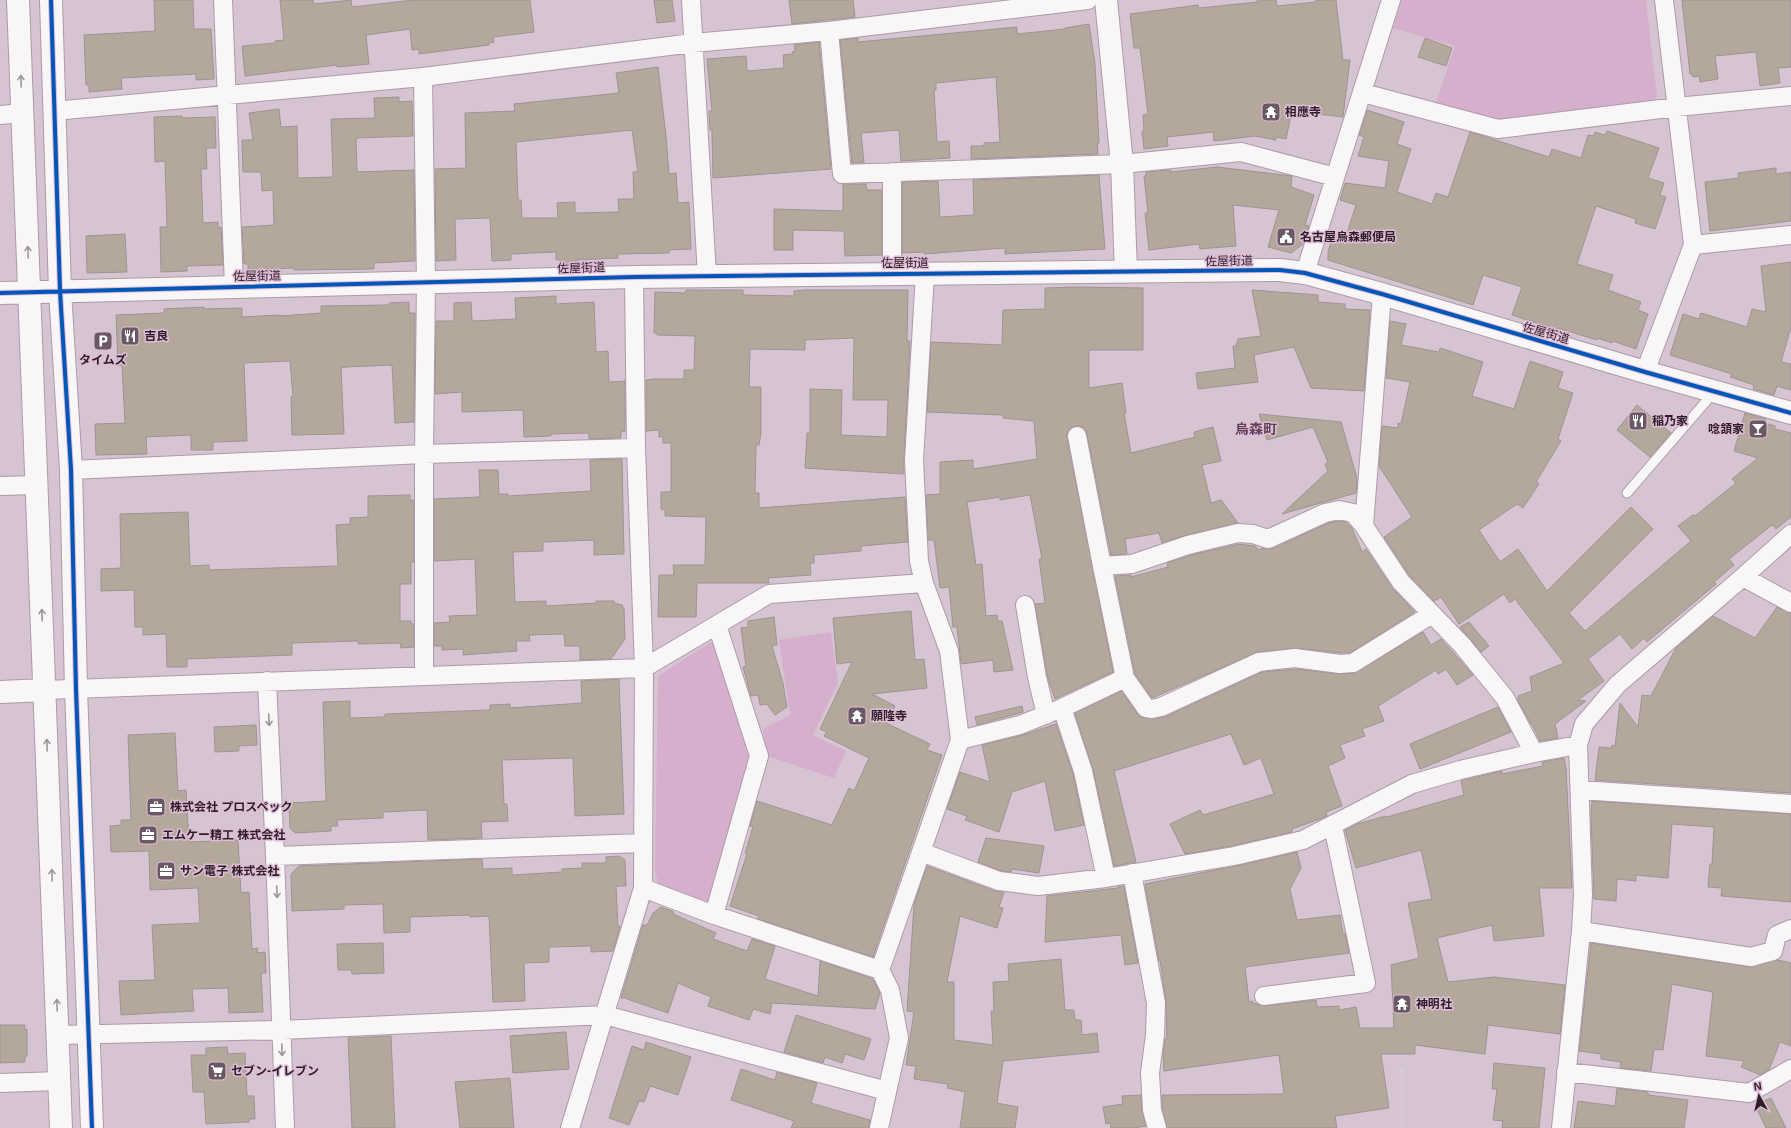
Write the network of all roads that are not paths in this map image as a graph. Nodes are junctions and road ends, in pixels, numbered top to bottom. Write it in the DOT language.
graph roads {
  1 [pos="18,0"];
  2 [pos="51,0"];
  3 [pos="223,0"];
  4 [pos="691,0"];
  5 [pos="1088,0"];
  6 [pos="1106,0"];
  7 [pos="1391,0"];
  8 [pos="1664,0"];
  9 [pos="829,31"];
  10 [pos="693,43"];
  11 [pos="423,77"];
  12 [pos="1363,93"];
  13 [pos="227,96"];
  14 [pos="1791,96"];
  15 [pos="1677,107"];
  16 [pos="54,111"];
  17 [pos="22,113"];
  18 [pos="0,115"];
  19 [pos="1122,164"];
  20 [pos="892,172"];
  21 [pos="1335,176"];
  22 [pos="1791,235"];
  23 [pos="1693,245"];
  24 [pos="1126,272"];
  25 [pos="892,273"];
  26 [pos="925,273"];
  27 [pos="1305,273"];
  28 [pos="634,276"];
  29 [pos="707,276"];
  30 [pos="426,282"];
  31 [pos="234,287"];
  32 [pos="60,291"];
  33 [pos="30,292"];
  34 [pos="0,293"];
  35 [pos="1382,294"];
  36 [pos="1646,372"];
  37 [pos="1715,392"];
  38 [pos="1791,413"];
  39 [pos="1077,436"];
  40 [pos="636,448"];
  41 [pos="424,454"];
  42 [pos="71,470"];
  43 [pos="37,485"];
  44 [pos="0,486"];
  45 [pos="1627,493"];
  46 [pos="1364,526"];
  47 [pos="1791,534"];
  48 [pos="1102,566"];
  49 [pos="1743,578"];
  50 [pos="924,583"];
  51 [pos="1791,603"];
  52 [pos="1025,605"];
  53 [pos="1432,614"];
  54 [pos="717,625"];
  55 [pos="644,668"];
  56 [pos="424,676"];
  57 [pos="1126,678"];
  58 [pos="267,681"];
  59 [pos="76,689"];
  60 [pos="45,690"];
  61 [pos="0,692"];
  62 [pos="1054,712"];
  63 [pos="960,740"];
  64 [pos="1578,745"];
  65 [pos="1534,753"];
  66 [pos="1580,790"];
  67 [pos="1791,804"];
  68 [pos="1333,826"];
  69 [pos="643,843"];
  70 [pos="921,852"];
  71 [pos="275,856"];
  72 [pos="1132,873"];
  73 [pos="1106,878"];
  74 [pos="642,888"];
  75 [pos="714,915"];
  76 [pos="1791,929"];
  77 [pos="1581,931"];
  78 [pos="880,970"];
  79 [pos="1264,996"];
  80 [pos="605,1015"];
  81 [pos="282,1030"];
  82 [pos="88,1034"];
  83 [pos="58,1035"];
  84 [pos="1791,1069"];
  85 [pos="1566,1072"];
  86 [pos="59,1081"];
  87 [pos="0,1083"];
  88 [pos="887,1091"];
  89 [pos="61,1128"];
  90 [pos="92,1128"];
  91 [pos="285,1128"];
  92 [pos="570,1128"];
  93 [pos="879,1128"];
  94 [pos="1157,1128"];
  95 [pos="1561,1128"];
  17 -- 1 [label="street, one-way"];
  2 -- 16 [label="street"];
  3 -- 13 [label="street"];
  4 -- 10 [label="street"];
  5 -- 9 [label="street"];
  6 -- 19 [label="street"];
  7 -- 12 [label="street"];
  8 -- 15 [label="street"];
  9 -- 10 [label="street"];
  9 -- 20 [label="street"];
  10 -- 11 [label="street"];
  10 -- 29 [label="street"];
  11 -- 13 [label="street"];
  11 -- 30 [label="street"];
  12 -- 15 [label="street"];
  12 -- 21 [label="street"];
  13 -- 16 [label="street"];
  13 -- 31 [label="street"];
  14 -- 15 [label="street"];
  15 -- 23 [label="street"];
  16 -- 32 [label="street"];
  17 -- 18 [label="street"];
  33 -- 17 [label="street, one-way"];
  19 -- 20 [label="street"];
  19 -- 21 [label="street"];
  19 -- 24 [label="street"];
  20 -- 25 [label="street"];
  21 -- 27 [label="street"];
  22 -- 23 [label="street"];
  23 -- 36 [label="street"];
  24 -- 26 [label="street, 佐屋街道"];
  24 -- 27 [label="street, 佐屋街道"];
  25 -- 26 [label="street, 佐屋街道"];
  25 -- 29 [label="street, 佐屋街道"];
  26 -- 50 [label="street"];
  27 -- 35 [label="street, 佐屋街道"];
  28 -- 29 [label="street, 佐屋街道"];
  28 -- 30 [label="street, 佐屋街道"];
  28 -- 40 [label="street"];
  30 -- 31 [label="street, 佐屋街道"];
  30 -- 41 [label="street"];
  31 -- 32 [label="street, 佐屋街道"];
  32 -- 33 [label="street, 佐屋街道"];
  32 -- 42 [label="street"];
  33 -- 34 [label="street, 佐屋街道"];
  33 -- 43 [label="street"];
  35 -- 36 [label="street, 佐屋街道"];
  35 -- 46 [label="street"];
  36 -- 37 [label="street, 佐屋街道"];
  37 -- 38 [label="street, 佐屋街道"];
  37 -- 45 [label="lane"];
  39 -- 48 [label="street"];
  40 -- 41 [label="street"];
  40 -- 55 [label="street"];
  41 -- 42 [label="street"];
  41 -- 56 [label="street"];
  42 -- 59 [label="street"];
  43 -- 44 [label="street"];
  60 -- 43 [label="street, one-way"];
  46 -- 48 [label="street"];
  46 -- 53 [label="street"];
  47 -- 49 [label="street"];
  48 -- 57 [label="street"];
  49 -- 51 [label="street"];
  49 -- 64 [label="street"];
  50 -- 54 [label="street"];
  50 -- 63 [label="street"];
  52 -- 62 [label="street"];
  53 -- 57 [label="street"];
  53 -- 65 [label="street"];
  54 -- 55 [label="street"];
  54 -- 75 [label="street"];
  55 -- 56 [label="street"];
  55 -- 69 [label="street"];
  56 -- 58 [label="street"];
  57 -- 62 [label="street"];
  58 -- 59 [label="street"];
  58 -- 71 [label="street, one-way"];
  59 -- 60 [label="street"];
  59 -- 82 [label="street"];
  60 -- 61 [label="street"];
  83 -- 60 [label="street, one-way"];
  62 -- 63 [label="street"];
  62 -- 73 [label="street"];
  63 -- 70 [label="street"];
  64 -- 65 [label="street"];
  64 -- 66 [label="street"];
  65 -- 68 [label="street"];
  66 -- 67 [label="street"];
  66 -- 77 [label="street"];
  68 -- 72 [label="street"];
  68 -- 79 [label="street"];
  69 -- 71 [label="street"];
  69 -- 74 [label="street"];
  70 -- 73 [label="street"];
  70 -- 78 [label="street"];
  71 -- 81 [label="street, one-way"];
  72 -- 73 [label="street"];
  72 -- 94 [label="street"];
  74 -- 75 [label="street"];
  74 -- 80 [label="street"];
  75 -- 78 [label="street"];
  76 -- 77 [label="street"];
  77 -- 85 [label="street"];
  78 -- 88 [label="street"];
  80 -- 81 [label="street"];
  80 -- 88 [label="street"];
  80 -- 92 [label="street"];
  81 -- 82 [label="street"];
  81 -- 91 [label="street, one-way"];
  82 -- 83 [label="street"];
  82 -- 90 [label="street"];
  83 -- 86 [label="street"];
  84 -- 85 [label="street"];
  85 -- 95 [label="street"];
  86 -- 87 [label="street"];
  86 -- 89 [label="street"];
  88 -- 93 [label="street"];
}
